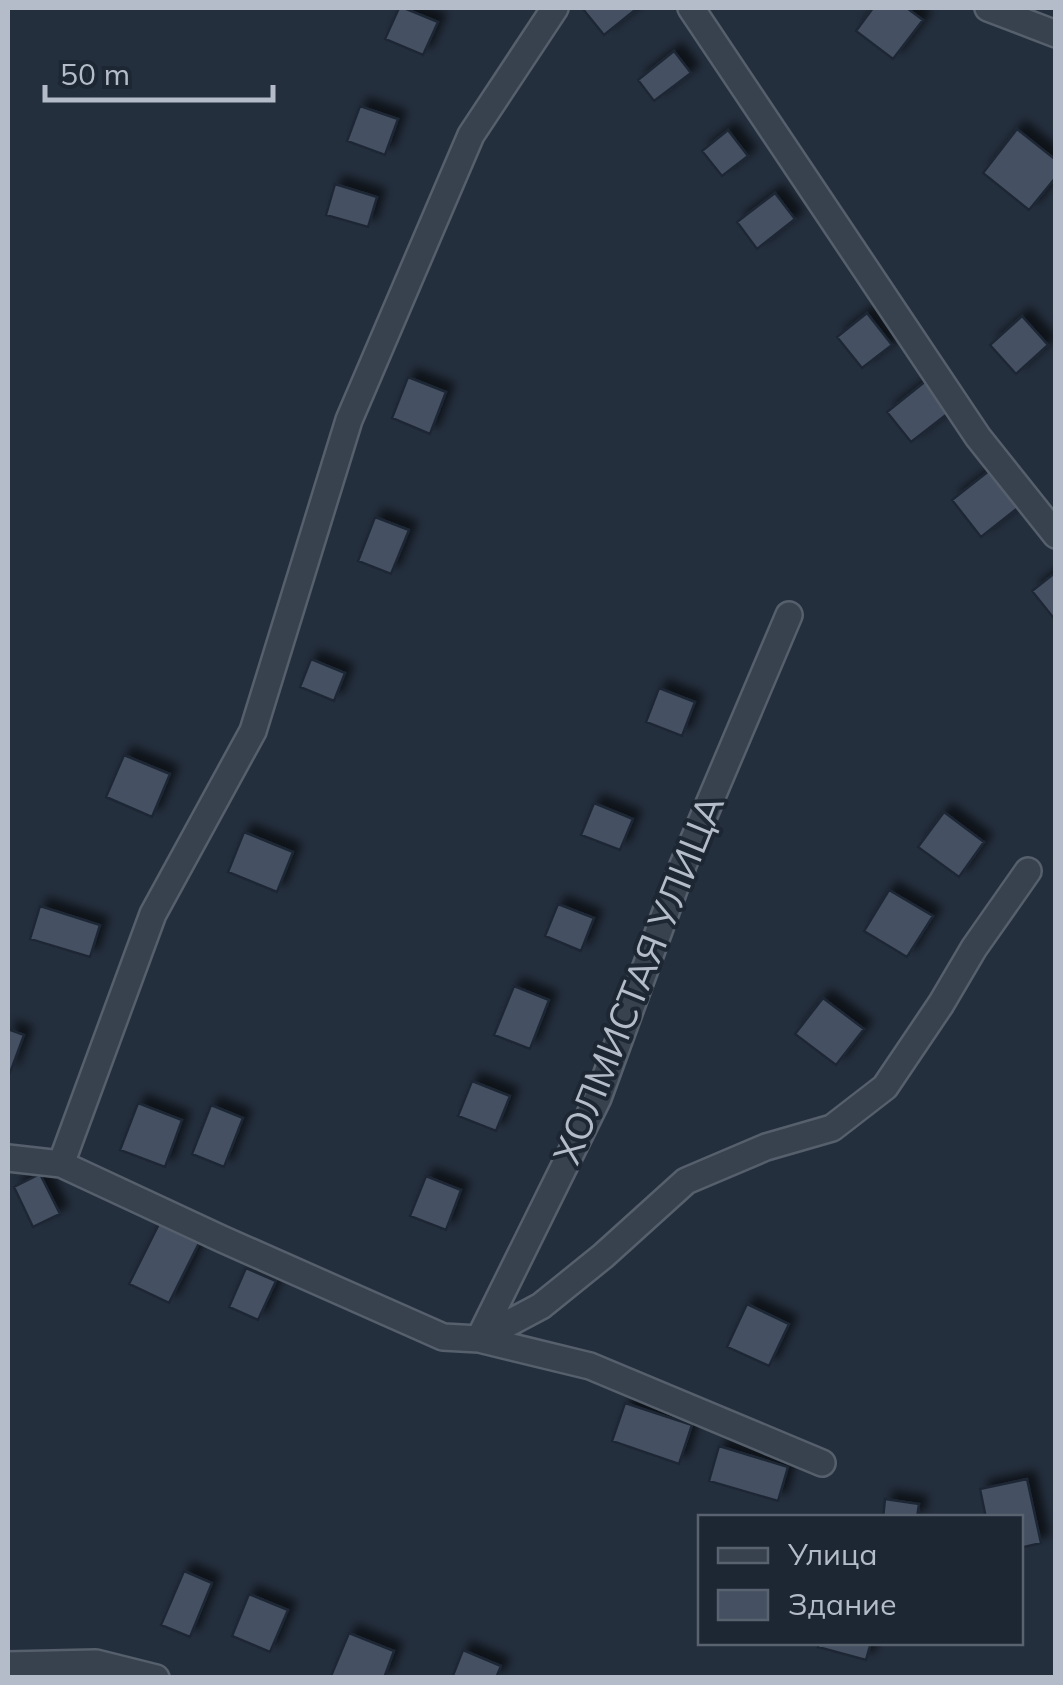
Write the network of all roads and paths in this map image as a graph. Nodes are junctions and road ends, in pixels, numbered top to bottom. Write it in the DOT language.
graph roads {
  1 [pos="555,8"];
  2 [pos="690,8"];
  3 [pos="988,8"];
  4 [pos="1056,34"];
  5 [pos="1056,534"];
  6 [pos="789,616"];
  7 [pos="1028,871"];
  8 [pos="8,1158"];
  9 [pos="60,1164"];
  10 [pos="479,1339"];
  11 [pos="822,1463"];
  12 [pos="8,1665"];
  13 [pos="156,1678"];
  1 -- 9 [label="street"];
  2 -- 5 [label="street"];
  3 -- 4 [label="street"];
  6 -- 10 [label="street, ХОЛМИСТАЯ УЛИЦА"];
  7 -- 10 [label="street"];
  8 -- 9 [label="street"];
  9 -- 10 [label="street"];
  10 -- 11 [label="street"];
  12 -- 13 [label="street"];
}
